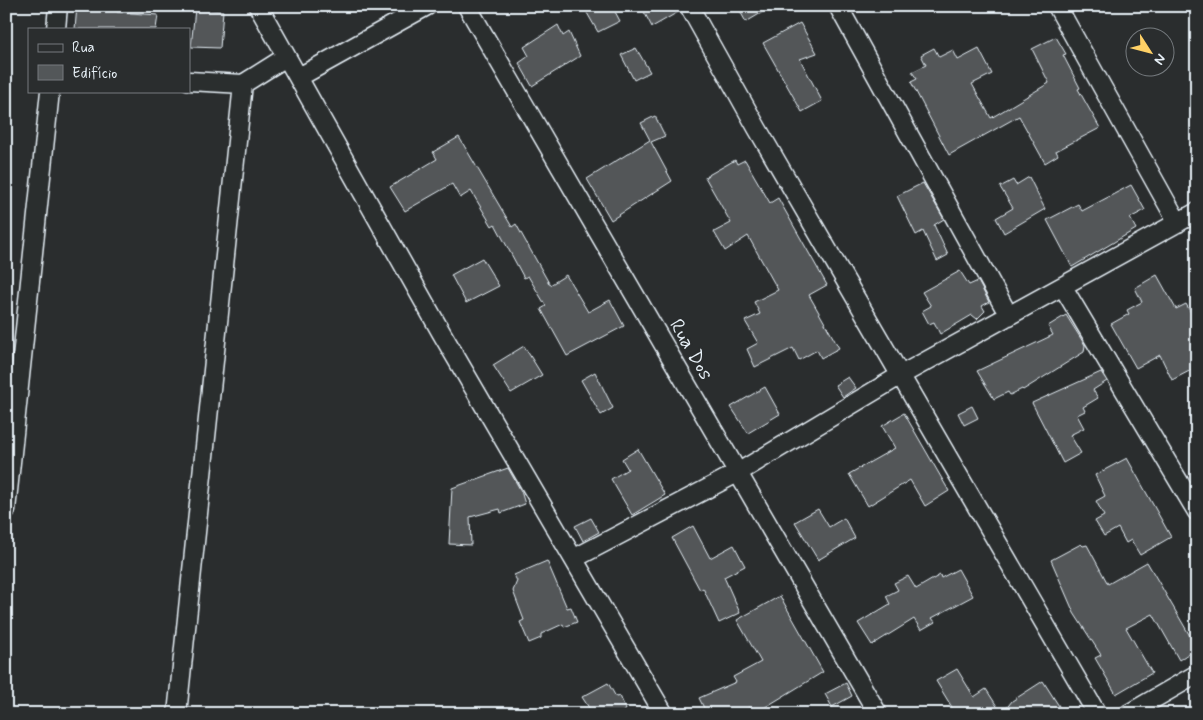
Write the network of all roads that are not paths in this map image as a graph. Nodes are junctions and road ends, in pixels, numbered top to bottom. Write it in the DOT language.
graph roads {
  1 [pos="58,6"];
  2 [pos="258,6"];
  3 [pos="427,6"];
  4 [pos="467,6"];
  5 [pos="689,6"];
  6 [pos="838,6"];
  7 [pos="1057,6"];
  8 [pos="56,28"];
  9 [pos="286,57"];
  10 [pos="300,77"];
  11 [pos="190,81"];
  12 [pos="243,84"];
  13 [pos="50,92"];
  14 [pos="1197,212"];
  15 [pos="1178,223"];
  16 [pos="1063,288"];
  17 [pos="1009,316"];
  18 [pos="901,375"];
  19 [pos="739,472"];
  20 [pos="6,510"];
  21 [pos="1197,512"];
  22 [pos="576,558"];
  23 [pos="1197,674"];
  24 [pos="177,714"];
  25 [pos="664,714"];
  26 [pos="878,714"];
  27 [pos="1097,714"];
  28 [pos="1128,714"];
  1 -- 8 [label="street"];
  2 -- 9 [label="street"];
  3 -- 10 [label="street"];
  4 -- 19 [label="street, Rua Dos"];
  5 -- 18 [label="street"];
  6 -- 17 [label="street"];
  7 -- 15 [label="street"];
  9 -- 10 [label="street"];
  9 -- 12 [label="street"];
  10 -- 22 [label="street"];
  11 -- 12 [label="street"];
  12 -- 24 [label="street"];
  13 -- 20 [label="street"];
  14 -- 15 [label="street"];
  15 -- 16 [label="street"];
  16 -- 17 [label="street"];
  16 -- 21 [label="street"];
  17 -- 18 [label="street"];
  18 -- 19 [label="street"];
  18 -- 27 [label="street"];
  19 -- 22 [label="street"];
  19 -- 26 [label="street, Rua Dos"];
  22 -- 25 [label="street"];
  23 -- 28 [label="street"];
}
